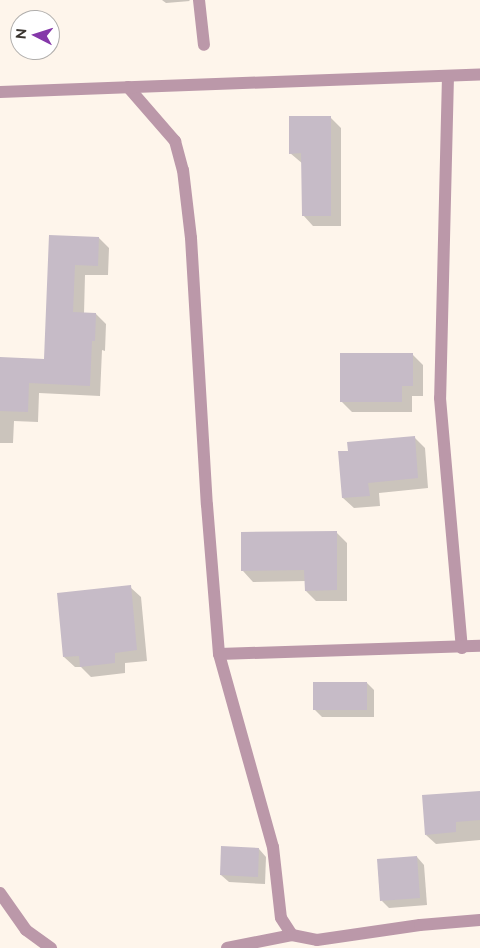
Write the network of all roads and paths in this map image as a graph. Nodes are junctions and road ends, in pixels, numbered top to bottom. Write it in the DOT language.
graph roads {
  1 [pos="199,0"];
  2 [pos="204,45"];
  3 [pos="480,74"];
  4 [pos="448,76"];
  5 [pos="128,87"];
  6 [pos="0,92"];
  7 [pos="480,646"];
  8 [pos="462,648"];
  9 [pos="220,654"];
  10 [pos="0,892"];
  11 [pos="480,920"];
  12 [pos="292,935"];
  13 [pos="51,948"];
  14 [pos="227,948"];
  1 -- 2 [label="street"];
  3 -- 4 [label="street"];
  4 -- 5 [label="street"];
  4 -- 8 [label="street"];
  5 -- 6 [label="street"];
  5 -- 9 [label="street"];
  7 -- 8 [label="street"];
  8 -- 9 [label="street"];
  9 -- 12 [label="street"];
  10 -- 13 [label="street"];
  11 -- 12 [label="street"];
  12 -- 14 [label="street"];
}
